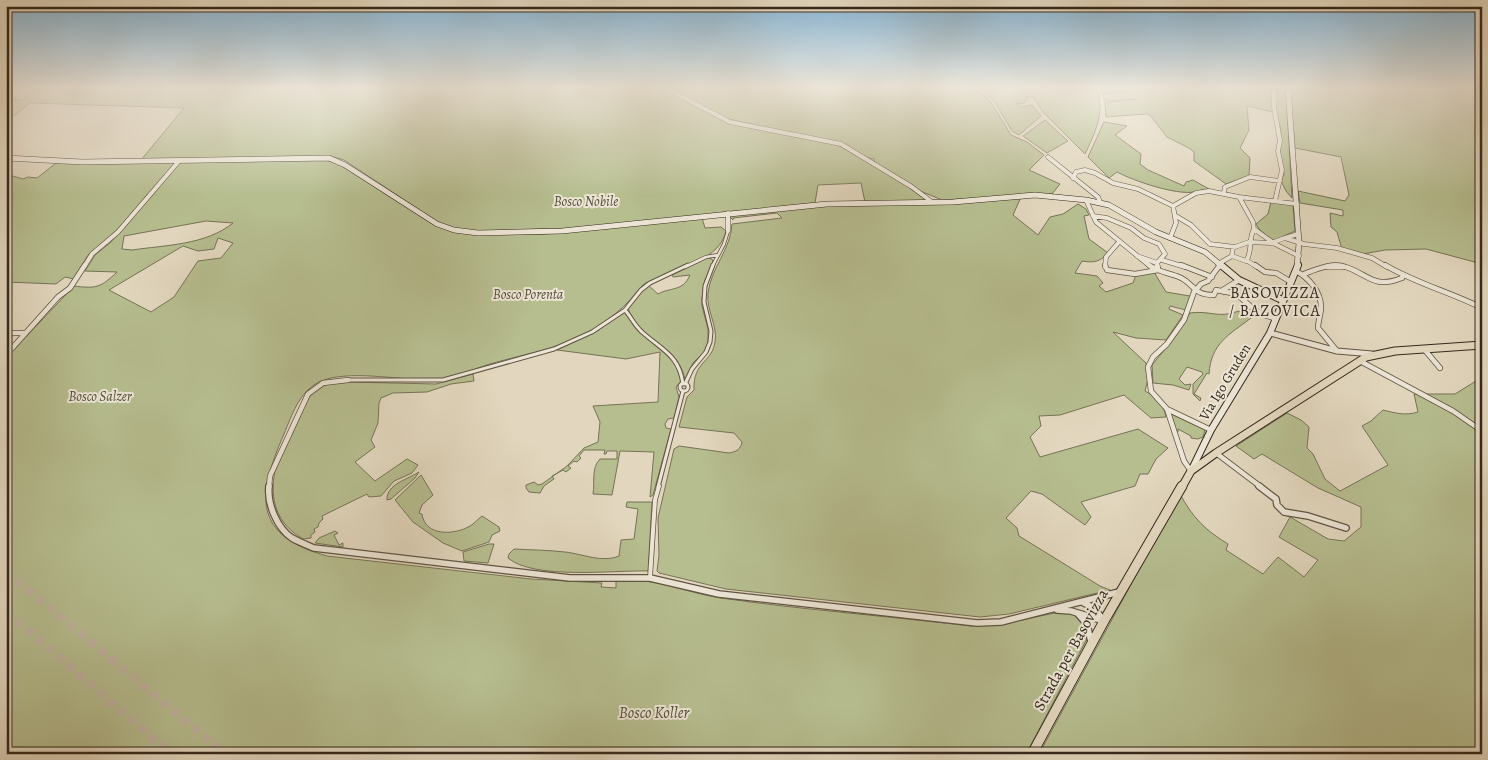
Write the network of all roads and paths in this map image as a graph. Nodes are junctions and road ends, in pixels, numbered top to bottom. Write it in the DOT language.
graph roads {
  1 [pos="737,123"];
  2 [pos="1277,123"];
  3 [pos="1291,123"];
  4 [pos="1048,157"];
  5 [pos="6,158"];
  6 [pos="179,161"];
  7 [pos="1073,178"];
  8 [pos="1280,181"];
  9 [pos="1224,193"];
  10 [pos="1239,197"];
  11 [pos="1086,200"];
  12 [pos="1275,201"];
  13 [pos="932,202"];
  14 [pos="1100,202"];
  15 [pos="1297,204"];
  16 [pos="1173,206"];
  17 [pos="728,214"];
  18 [pos="1093,216"];
  19 [pos="1176,216"];
  20 [pos="1254,229"];
  21 [pos="728,231"];
  22 [pos="1298,234"];
  23 [pos="1169,237"];
  24 [pos="1285,238"];
  25 [pos="1119,242"];
  26 [pos="1248,242"];
  27 [pos="1273,242"];
  28 [pos="1299,243"];
  29 [pos="1210,244"];
  30 [pos="1160,245"];
  31 [pos="1233,247"];
  32 [pos="1203,251"];
  33 [pos="718,255"];
  34 [pos="1137,256"];
  35 [pos="1232,256"];
  36 [pos="1299,256"];
  37 [pos="1162,260"];
  38 [pos="1246,260"];
  39 [pos="1157,263"];
  40 [pos="1219,264"];
  41 [pos="1158,270"];
  42 [pos="1296,270"];
  43 [pos="1304,274"];
  44 [pos="1403,275"];
  45 [pos="1210,279"];
  46 [pos="1239,280"];
  47 [pos="1291,282"];
  48 [pos="1216,290"];
  49 [pos="1195,291"];
  50 [pos="1224,292"];
  51 [pos="1282,300"];
  52 [pos="1482,308"];
  53 [pos="625,310"];
  54 [pos="1274,318"];
  55 [pos="6,333"];
  56 [pos="26,333"];
  57 [pos="1270,333"];
  58 [pos="1482,345"];
  59 [pos="1424,349"];
  60 [pos="1337,351"];
  61 [pos="1350,353"];
  62 [pos="1375,354"];
  63 [pos="6,355"];
  64 [pos="1360,361"];
  65 [pos="1440,368"];
  66 [pos="348,380"];
  67 [pos="684,384"];
  68 [pos="1167,409"];
  69 [pos="1211,430"];
  70 [pos="1482,431"];
  71 [pos="1216,452"];
  72 [pos="1191,471"];
  73 [pos="1346,528"];
  74 [pos="1138,562"];
  75 [pos="650,578"];
  76 [pos="1120,592"];
  77 [pos="1081,601"];
  78 [pos="1040,613"];
  79 [pos="1077,613"];
  80 [pos="1104,621"];
  81 [pos="1091,644"];
  82 [pos="1032,754"];
  1 -- 13 [label="street"];
  2 -- 8 [label="street"];
  3 -- 15 [label="main road"];
  4 -- 7 [label="street"];
  5 -- 6 [label="main road"];
  6 -- 17 [label="main road"];
  6 -- 56 [label="street"];
  7 -- 14 [label="street"];
  7 -- 16 [label="street"];
  8 -- 9 [label="street"];
  8 -- 12 [label="street"];
  9 -- 10 [label="street"];
  9 -- 16 [label="street"];
  10 -- 12 [label="street"];
  10 -- 20 [label="street"];
  11 -- 13 [label="main road"];
  11 -- 14 [label="main road"];
  11 -- 18 [label="street"];
  12 -- 15 [label="street"];
  13 -- 17 [label="main road"];
  14 -- 23 [label="main road"];
  15 -- 22 [label="main road, Via Igo Gruden"];
  16 -- 19 [label="street"];
  17 -- 21 [label="street"];
  18 -- 25 [label="street"];
  18 -- 30 [label="street"];
  19 -- 23 [label="street"];
  19 -- 29 [label="street"];
  20 -- 26 [label="street"];
  20 -- 27 [label="street"];
  21 -- 33 [label="street"];
  22 -- 24 [label="street"];
  22 -- 28 [label="main road, Via Igo Gruden"];
  23 -- 30 [label="street"];
  23 -- 32 [label="main road"];
  24 -- 27 [label="street"];
  24 -- 28 [label="street"];
  25 -- 34 [label="street"];
  25 -- 41 [label="street"];
  26 -- 27 [label="street"];
  26 -- 31 [label="street"];
  26 -- 38 [label="street"];
  27 -- 36 [label="street"];
  28 -- 36 [label="main road, Via Igo Gruden"];
  28 -- 44 [label="street"];
  29 -- 31 [label="street"];
  29 -- 32 [label="street"];
  30 -- 37 [label="street"];
  31 -- 35 [label="street"];
  32 -- 40 [label="main road"];
  33 -- 53 [label="street"];
  33 -- 67 [label="street"];
  34 -- 39 [label="street"];
  34 -- 41 [label="street"];
  35 -- 38 [label="street"];
  35 -- 40 [label="street"];
  36 -- 42 [label="main road, Via Igo Gruden"];
  37 -- 39 [label="street"];
  37 -- 45 [label="street"];
  38 -- 47 [label="street"];
  39 -- 41 [label="street"];
  40 -- 45 [label="street"];
  40 -- 46 [label="main road"];
  41 -- 49 [label="street"];
  42 -- 43 [label="street"];
  42 -- 47 [label="main road, Via Igo Gruden"];
  43 -- 44 [label="street"];
  43 -- 60 [label="street"];
  44 -- 52 [label="street"];
  45 -- 48 [label="street"];
  45 -- 49 [label="street"];
  46 -- 50 [label="street"];
  46 -- 51 [label="main road"];
  47 -- 51 [label="main road, Via Igo Gruden"];
  48 -- 49 [label="street"];
  48 -- 50 [label="street"];
  49 -- 68 [label="street"];
  50 -- 54 [label="street"];
  51 -- 54 [label="main road, Via Igo Gruden"];
  53 -- 66 [label="street"];
  53 -- 67 [label="street"];
  54 -- 57 [label="main road, Via Igo Gruden"];
  55 -- 56 [label="street"];
  56 -- 63 [label="street"];
  57 -- 60 [label="street"];
  57 -- 69 [label="main road, Via Igo Gruden"];
  58 -- 59 [label="main road"];
  59 -- 62 [label="main road"];
  59 -- 65 [label="street"];
  60 -- 61 [label="street"];
  61 -- 62 [label="street"];
  61 -- 64 [label="street"];
  62 -- 64 [label="main road"];
  64 -- 70 [label="street"];
  64 -- 71 [label="main road"];
  66 -- 75 [label="street"];
  67 -- 75 [label="street"];
  68 -- 69 [label="street"];
  68 -- 72 [label="street"];
  69 -- 72 [label="main road, Via Igo Gruden"];
  71 -- 72 [label="main road"];
  71 -- 73 [label="street"];
  72 -- 74 [label="main road, Via Igo Gruden"];
  74 -- 76 [label="main road, Strada per Basovizza"];
  75 -- 78 [label="street"];
  76 -- 77 [label="street"];
  76 -- 80 [label="main road, Strada per Basovizza"];
  77 -- 78 [label="street"];
  77 -- 80 [label="street"];
  78 -- 79 [label="street"];
  79 -- 80 [label="street"];
  79 -- 81 [label="street"];
  80 -- 81 [label="main road, Strada per Basovizza"];
  81 -- 82 [label="main road, Strada per Basovizza"];
}
